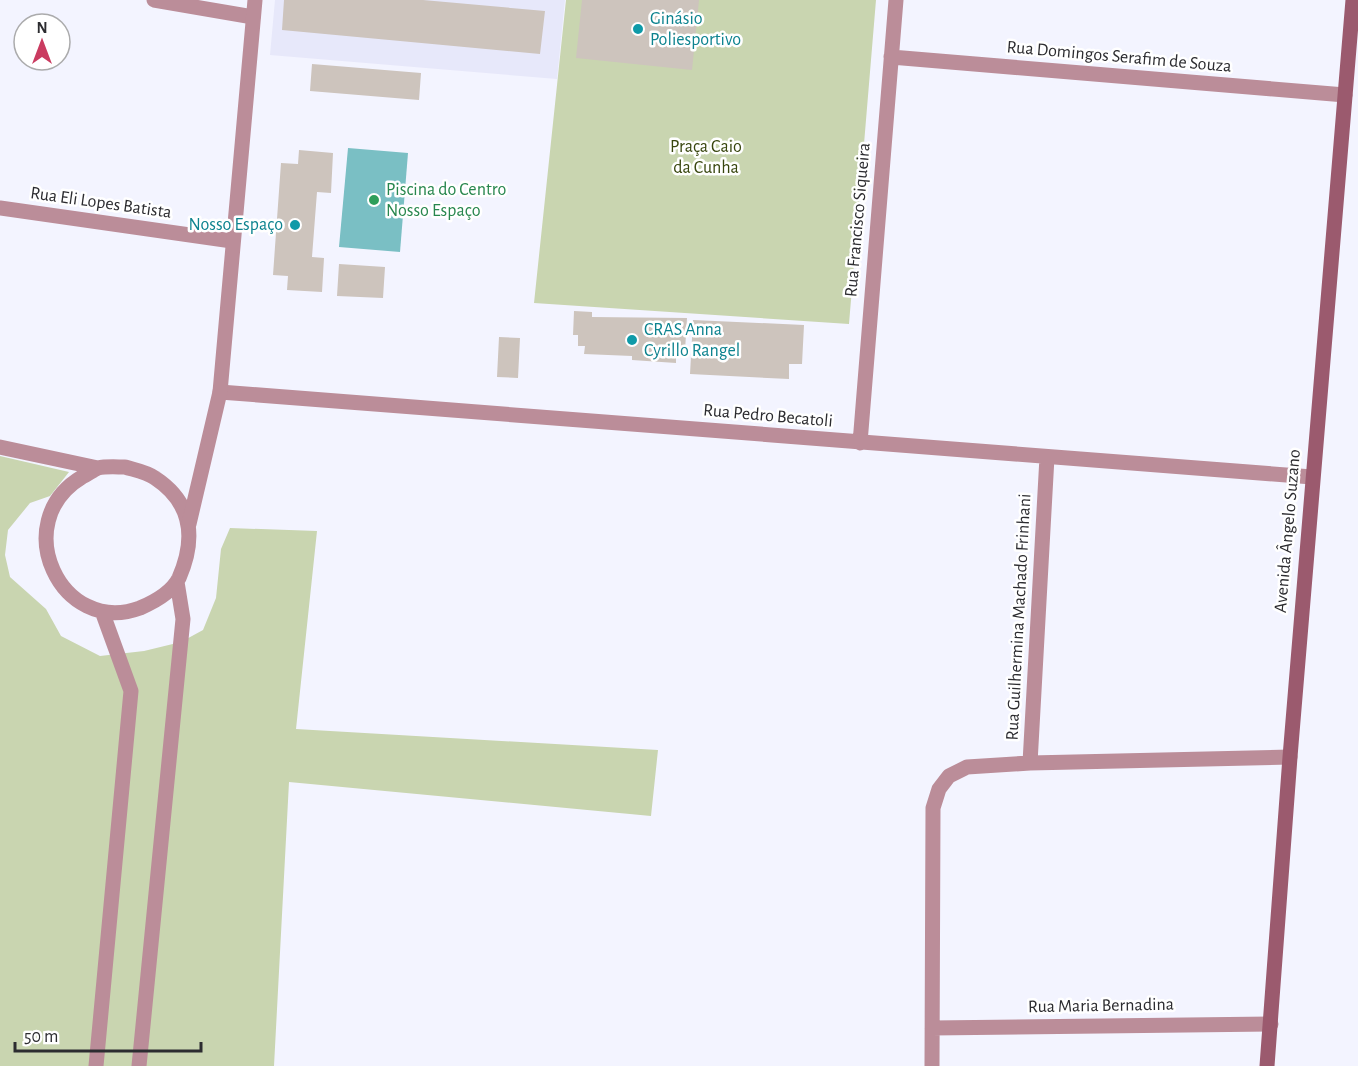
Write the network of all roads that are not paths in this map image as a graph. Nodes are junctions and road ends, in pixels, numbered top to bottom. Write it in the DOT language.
graph roads {
  1 [pos="154,0"];
  2 [pos="255,0"];
  3 [pos="896,0"];
  4 [pos="1353,0"];
  5 [pos="254,17"];
  6 [pos="891,57"];
  7 [pos="1358,80"];
  8 [pos="1345,95"];
  9 [pos="0,208"];
  10 [pos="232,241"];
  11 [pos="220,393"];
  12 [pos="860,443"];
  13 [pos="0,447"];
  14 [pos="1047,457"];
  15 [pos="98,468"];
  16 [pos="1312,477"];
  17 [pos="189,524"];
  18 [pos="177,582"];
  19 [pos="103,614"];
  20 [pos="1290,757"];
  21 [pos="1030,763"];
  22 [pos="1271,1024"];
  23 [pos="932,1028"];
  24 [pos="96,1066"];
  25 [pos="139,1066"];
  26 [pos="932,1066"];
  27 [pos="1267,1066"];
  1 -- 5 [label="street"];
  2 -- 5 [label="street"];
  3 -- 6 [label="street, Rua Francisco Siqueira"];
  4 -- 8 [label="main road, Avenida Ângelo Suzano"];
  5 -- 10 [label="street"];
  6 -- 8 [label="street, Rua Domingos Serafim de Souza"];
  6 -- 12 [label="street, Rua Francisco Siqueira"];
  7 -- 8 [label="main road"];
  8 -- 16 [label="main road, Avenida Ângelo Suzano"];
  9 -- 10 [label="street, Rua Eli Lopes Batista"];
  10 -- 11 [label="street"];
  11 -- 12 [label="street, Rua Pedro Becatoli"];
  11 -- 17 [label="street"];
  12 -- 14 [label="street, Rua Pedro Becatoli"];
  13 -- 15 [label="street"];
  14 -- 16 [label="street, Rua Pedro Becatoli"];
  14 -- 21 [label="street, Rua Guilhermina Machado Frinhani"];
  15 -- 17 [label="street"];
  15 -- 19 [label="street"];
  16 -- 20 [label="main road, Avenida Ângelo Suzano"];
  17 -- 18 [label="street"];
  18 -- 19 [label="street"];
  18 -- 25 [label="street"];
  19 -- 24 [label="street"];
  20 -- 21 [label="street"];
  20 -- 22 [label="main road, Avenida Ângelo Suzano"];
  21 -- 23 [label="street, Rua Guilhermina Machado Frinhani"];
  22 -- 23 [label="street, Rua Maria Bernadina"];
  22 -- 27 [label="main road, Avenida Ângelo Suzano"];
  23 -- 26 [label="street, Rua Guilhermina Machado Frinhani"];
}
